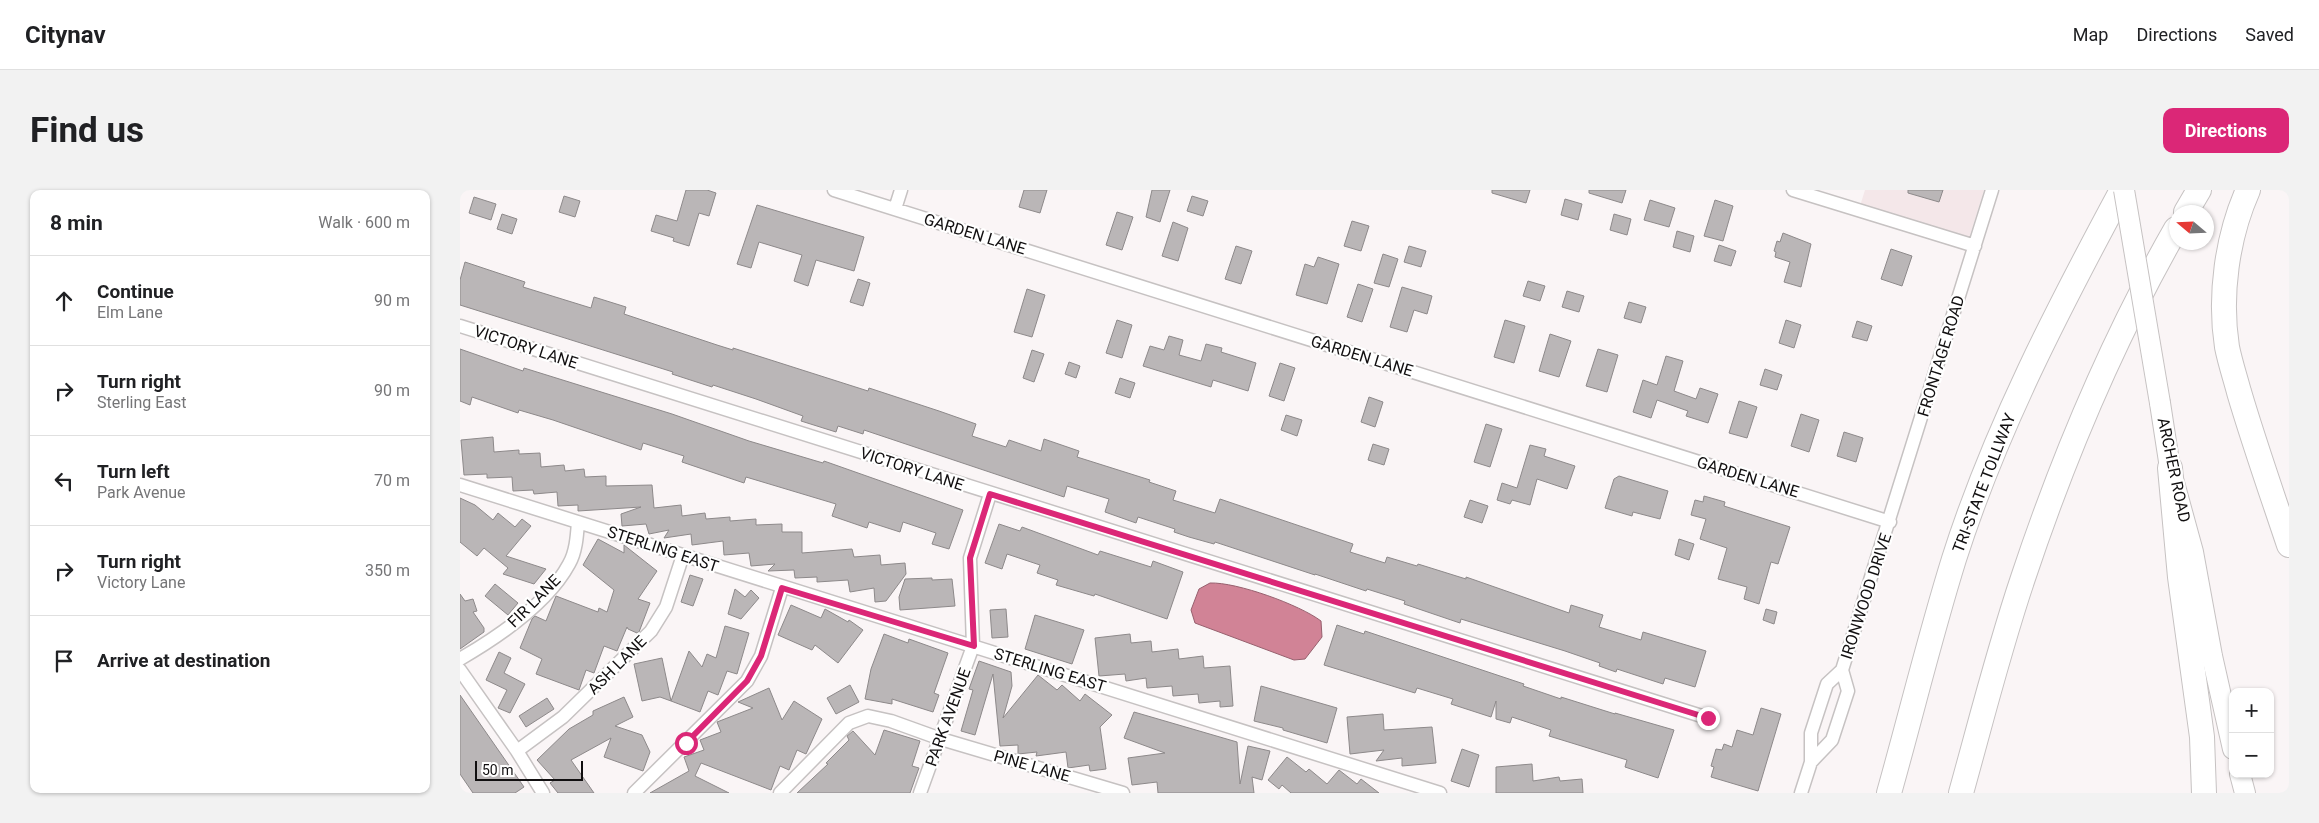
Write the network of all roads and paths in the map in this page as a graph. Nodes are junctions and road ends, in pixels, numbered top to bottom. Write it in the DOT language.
graph roads {
  1 [pos="834,190"];
  2 [pos="901,190"];
  3 [pos="1793,190"];
  4 [pos="1992,190"];
  5 [pos="2123,190"];
  6 [pos="2199,190"];
  7 [pos="2248,190"];
  8 [pos="2190,205"];
  9 [pos="895,209"];
  10 [pos="2169,242"];
  11 [pos="1975,246"];
  12 [pos="460,326"];
  13 [pos="2170,468"];
  14 [pos="460,485"];
  15 [pos="990,494"];
  16 [pos="578,522"];
  17 [pos="1890,522"];
  18 [pos="2289,545"];
  19 [pos="683,556"];
  20 [pos="782,588"];
  21 [pos="974,646"];
  22 [pos="460,659"];
  23 [pos="460,670"];
  24 [pos="1842,670"];
  25 [pos="1708,718"];
  26 [pos="2229,733"];
  27 [pos="941,739"];
  28 [pos="517,751"];
  29 [pos="1811,762"];
  30 [pos="2241,778"];
  31 [pos="1084,787"];
  32 [pos="543,793"];
  33 [pos="634,793"];
  34 [pos="780,793"];
  35 [pos="920,793"];
  36 [pos="1123,793"];
  37 [pos="1440,793"];
  38 [pos="1801,793"];
  39 [pos="1889,793"];
  40 [pos="1961,793"];
  41 [pos="2204,793"];
  42 [pos="2245,793"];
  1 -- 9 [label="street, GARDEN LANE"];
  2 -- 9 [label="street"];
  3 -- 11 [label="street"];
  4 -- 11 [label="street, FRONTAGE ROAD"];
  5 -- 13 [label="main road, ARCHER ROAD, bridge"];
  5 -- 39 [label="highway, TRI-STATE TOLLWAY"];
  6 -- 8 [label="highway"];
  7 -- 18 [label="highway"];
  9 -- 17 [label="street, GARDEN LANE"];
  10 -- 40 [label="highway"];
  11 -- 17 [label="street, FRONTAGE ROAD"];
  12 -- 15 [label="street, VICTORY LANE"];
  13 -- 26 [label="main road, ARCHER ROAD"];
  13 -- 41 [label="highway"];
  14 -- 16 [label="street, STERLING EAST"];
  15 -- 21 [label="street, PARK AVENUE"];
  15 -- 25 [label="street, VICTORY LANE"];
  16 -- 19 [label="street, STERLING EAST"];
  16 -- 22 [label="street, FIR LANE"];
  17 -- 24 [label="street, IRONWOOD DRIVE"];
  19 -- 20 [label="street, STERLING EAST"];
  19 -- 28 [label="street, ASH LANE"];
  20 -- 21 [label="street, STERLING EAST"];
  20 -- 33 [label="street"];
  21 -- 27 [label="street, PARK AVENUE"];
  21 -- 37 [label="street, STERLING EAST"];
  23 -- 28 [label="street"];
  24 -- 29 [label="street, IRONWOOD DRIVE"];
  24 -- 29 [label="street, IRONWOOD DRIVE"];
  27 -- 31 [label="street, PINE LANE"];
  27 -- 34 [label="street, PINE LANE"];
  27 -- 35 [label="street, PARK AVENUE"];
  28 -- 32 [label="street"];
  29 -- 38 [label="street, IRONWOOD DRIVE"];
  30 -- 42 [label="main road"];
  31 -- 36 [label="street, PINE LANE"];
}
